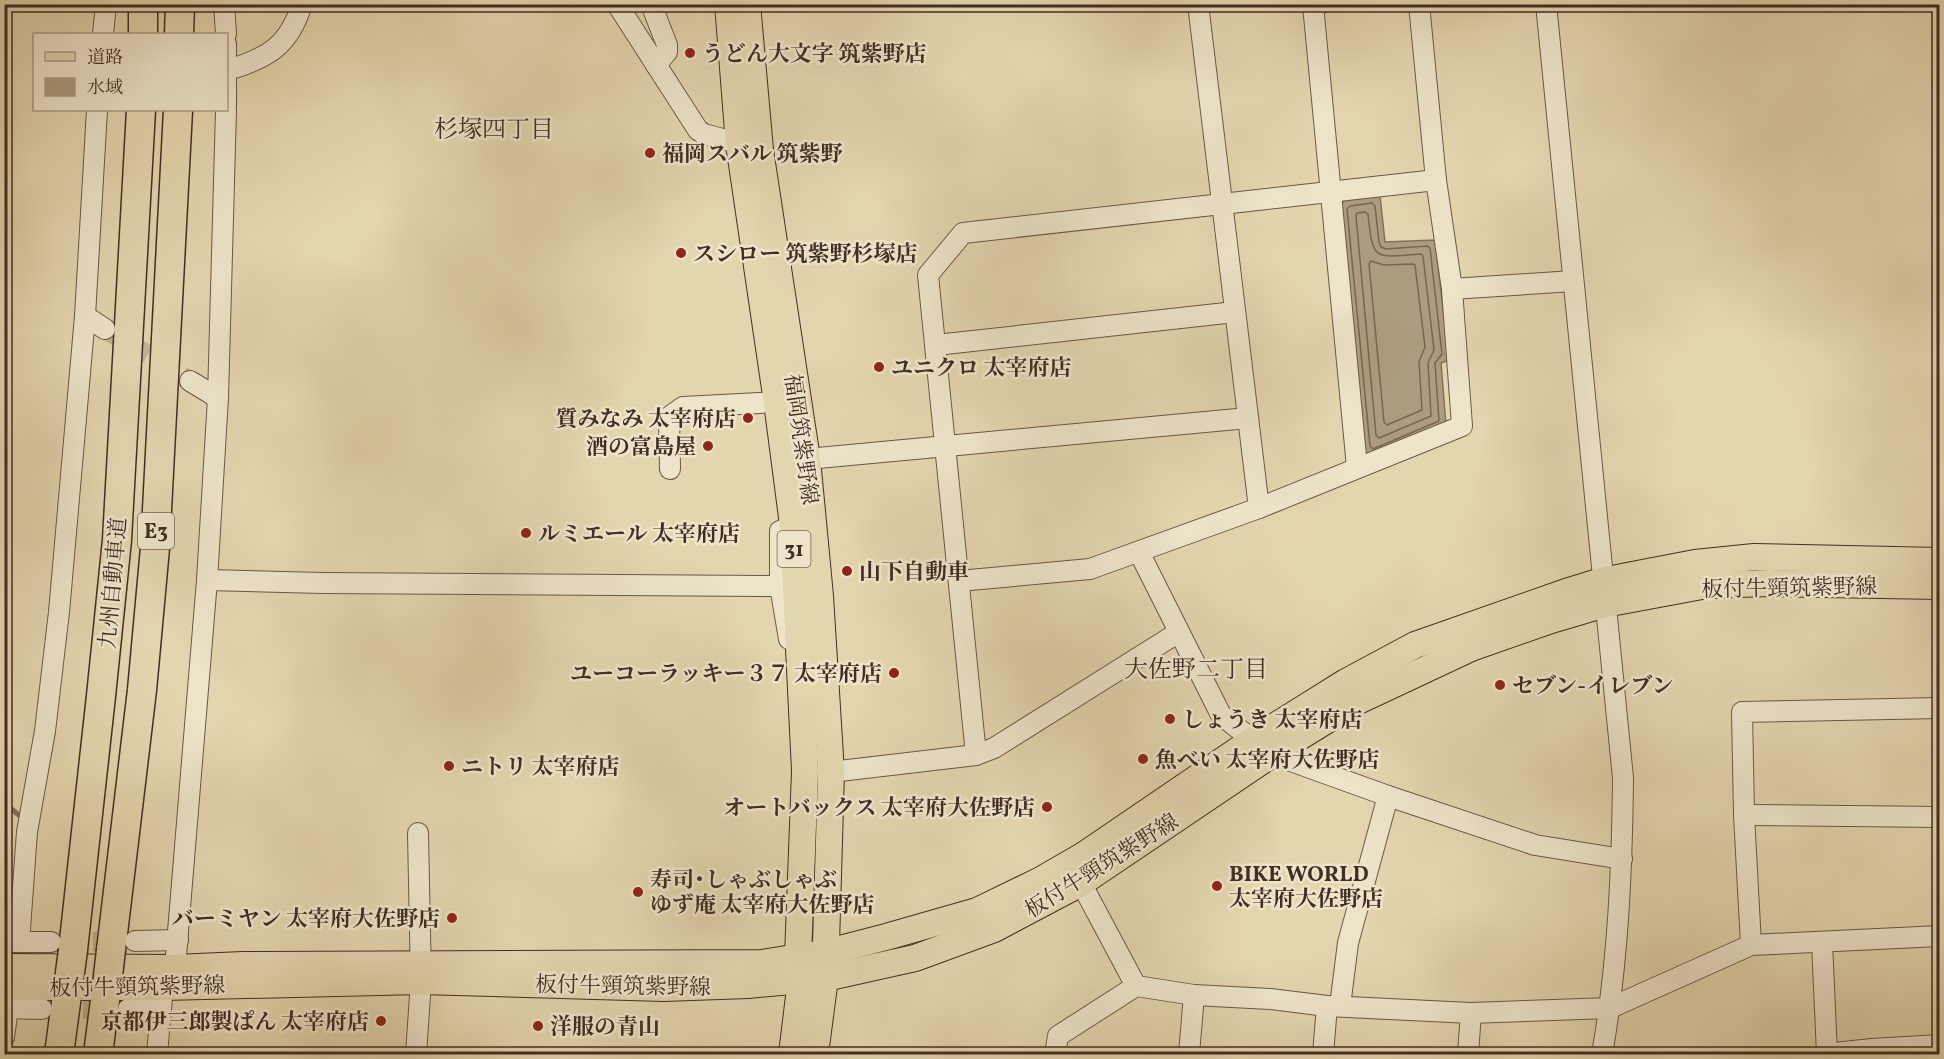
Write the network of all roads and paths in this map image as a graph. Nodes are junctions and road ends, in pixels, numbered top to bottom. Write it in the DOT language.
graph roads {
  1 [pos="106,4"];
  2 [pos="144,4"];
  3 [pos="180,4"];
  4 [pos="224,4"];
  5 [pos="302,4"];
  6 [pos="617,4"];
  7 [pos="651,4"];
  8 [pos="728,4"];
  9 [pos="747,4"];
  10 [pos="1198,4"];
  11 [pos="1320,4"];
  12 [pos="1419,4"];
  13 [pos="1546,4"];
  14 [pos="103,33"];
  15 [pos="143,33"];
  16 [pos="179,33"];
  17 [pos="226,33"];
  18 [pos="656,65"];
  19 [pos="228,70"];
  20 [pos="97,111"];
  21 [pos="141,111"];
  22 [pos="178,111"];
  23 [pos="226,111"];
  24 [pos="750,147"];
  25 [pos="1436,180"];
  26 [pos="1331,192"];
  27 [pos="1222,204"];
  28 [pos="1573,282"];
  29 [pos="1452,290"];
  30 [pos="1235,312"];
  31 [pos="85,316"];
  32 [pos="105,329"];
  33 [pos="936,345"];
  34 [pos="190,381"];
  35 [pos="218,398"];
  36 [pos="777,402"];
  37 [pos="1248,418"];
  38 [pos="946,445"];
  39 [pos="807,459"];
  40 [pos="1357,467"];
  41 [pos="670,469"];
  42 [pos="1259,508"];
  43 [pos="793,525"];
  44 [pos="1139,552"];
  45 [pos="1940,561"];
  46 [pos="207,580"];
  47 [pos="959,581"];
  48 [pos="780,586"];
  49 [pos="1940,586"];
  50 [pos="1603,593"];
  51 [pos="1179,632"];
  52 [pos="800,659"];
  53 [pos="1940,708"];
  54 [pos="1264,746"];
  55 [pos="976,755"];
  56 [pos="831,772"];
  57 [pos="1388,796"];
  58 [pos="1744,815"];
  59 [pos="1940,817"];
  60 [pos="418,833"];
  61 [pos="1622,858"];
  62 [pos="1081,883"];
  63 [pos="1940,936"];
  64 [pos="178,940"];
  65 [pos="12,942"];
  66 [pos="1822,942"];
  67 [pos="123,945"];
  68 [pos="1751,945"];
  69 [pos="62,946"];
  70 [pos="824,952"];
  71 [pos="4,967"];
  72 [pos="808,972"];
  73 [pos="421,973"];
  74 [pos="1136,986"];
  75 [pos="166,988"];
  76 [pos="1194,995"];
  77 [pos="6,1001"];
  78 [pos="117,1001"];
  79 [pos="1333,1006"];
  80 [pos="1610,1008"];
  81 [pos="42,1009"];
  82 [pos="1471,1013"];
  83 [pos="4,1037"];
  84 [pos="1940,1045"];
  85 [pos="59,1054"];
  86 [pos="98,1054"];
  87 [pos="157,1054"];
  88 [pos="417,1054"];
  89 [pos="792,1054"];
  90 [pos="815,1054"];
  91 [pos="1055,1054"];
  92 [pos="1189,1054"];
  93 [pos="1323,1054"];
  94 [pos="1468,1054"];
  95 [pos="1602,1054"];
  96 [pos="1826,1054"];
  1 -- 14 [label="street"];
  2 -- 15 [label="highway"];
  3 -- 16 [label="highway"];
  4 -- 17 [label="street"];
  5 -- 19 [label="street"];
  6 -- 18 [label="street"];
  7 -- 18 [label="street"];
  8 -- 24 [label="main road, 福岡筑紫野線 / 31"];
  9 -- 24 [label="main road, 福岡筑紫野線 / 31"];
  10 -- 27 [label="street"];
  11 -- 26 [label="street"];
  12 -- 25 [label="street"];
  13 -- 28 [label="street"];
  18 -- 24 [label="street"];
  20 -- 31 [label="street"];
  21 -- 69 [label="highway, 九州自動車道 / E3"];
  22 -- 67 [label="highway, 九州自動車道 / E3"];
  23 -- 35 [label="street"];
  24 -- 36 [label="main road, 福岡筑紫野線 / 31"];
  24 -- 39 [label="main road, 福岡筑紫野線 / 31"];
  25 -- 26 [label="street"];
  25 -- 29 [label="street"];
  26 -- 27 [label="street"];
  26 -- 40 [label="street"];
  27 -- 30 [label="street"];
  27 -- 33 [label="street"];
  28 -- 29 [label="street"];
  28 -- 50 [label="street"];
  29 -- 40 [label="street"];
  30 -- 33 [label="street"];
  30 -- 37 [label="street"];
  31 -- 32 [label="street"];
  31 -- 65 [label="street"];
  33 -- 38 [label="street"];
  34 -- 35 [label="street"];
  35 -- 46 [label="street"];
  36 -- 41 [label="street"];
  36 -- 43 [label="main road, 福岡筑紫野線 / 31"];
  37 -- 38 [label="street"];
  37 -- 42 [label="street"];
  38 -- 39 [label="street"];
  38 -- 47 [label="street"];
  39 -- 56 [label="main road, 福岡筑紫野線 / 31"];
  40 -- 42 [label="street"];
  42 -- 44 [label="street"];
  43 -- 48 [label="street"];
  43 -- 52 [label="main road, 福岡筑紫野線 / 31"];
  44 -- 47 [label="street"];
  44 -- 51 [label="street"];
  45 -- 50 [label="main road, 板付牛頸筑紫野線"];
  46 -- 48 [label="street"];
  46 -- 64 [label="street"];
  47 -- 55 [label="street"];
  48 -- 52 [label="street"];
  49 -- 50 [label="main road, 板付牛頸筑紫野線"];
  50 -- 54 [label="main road, 板付牛頸筑紫野線"];
  50 -- 61 [label="street"];
  51 -- 54 [label="street"];
  51 -- 55 [label="street"];
  52 -- 72 [label="main road, 福岡筑紫野線 / 31"];
  53 -- 58 [label="street"];
  54 -- 57 [label="street"];
  54 -- 62 [label="main road, 板付牛頸筑紫野線"];
  54 -- 70 [label="main road, 板付牛頸筑紫野線"];
  55 -- 56 [label="street"];
  56 -- 70 [label="main road, 福岡筑紫野線 / 31"];
  57 -- 61 [label="street"];
  57 -- 79 [label="street"];
  58 -- 59 [label="street"];
  58 -- 68 [label="street"];
  60 -- 73 [label="street"];
  61 -- 80 [label="street"];
  62 -- 72 [label="main road, 板付牛頸筑紫野線"];
  62 -- 74 [label="street"];
  63 -- 66 [label="street"];
  64 -- 67 [label="street"];
  64 -- 75 [label="street"];
  65 -- 69 [label="street"];
  66 -- 68 [label="street"];
  66 -- 96 [label="street"];
  67 -- 78 [label="highway, 九州自動車道 / E3, bridge"];
  68 -- 80 [label="street"];
  69 -- 85 [label="highway, 九州自動車道 / E3, bridge"];
  70 -- 72 [label="main road, 福岡筑紫野線 / 31"];
  71 -- 75 [label="main road, 板付牛頸筑紫野線"];
  72 -- 73 [label="main road, 板付牛頸筑紫野線"];
  72 -- 89 [label="main road, 福岡筑紫野線 / 31"];
  72 -- 90 [label="main road, 福岡筑紫野線 / 31"];
  73 -- 75 [label="main road, 板付牛頸筑紫野線"];
  73 -- 88 [label="street"];
  74 -- 76 [label="street"];
  74 -- 91 [label="street"];
  75 -- 77 [label="main road, 板付牛頸筑紫野線"];
  75 -- 78 [label="street"];
  75 -- 87 [label="street"];
  76 -- 79 [label="street"];
  76 -- 92 [label="street"];
  77 -- 81 [label="street"];
  77 -- 83 [label="street"];
  78 -- 86 [label="highway, 九州自動車道 / E3"];
  79 -- 82 [label="street"];
  79 -- 93 [label="street"];
  80 -- 82 [label="street"];
  80 -- 95 [label="street"];
  82 -- 94 [label="street"];
  84 -- 96 [label="street"];
}
